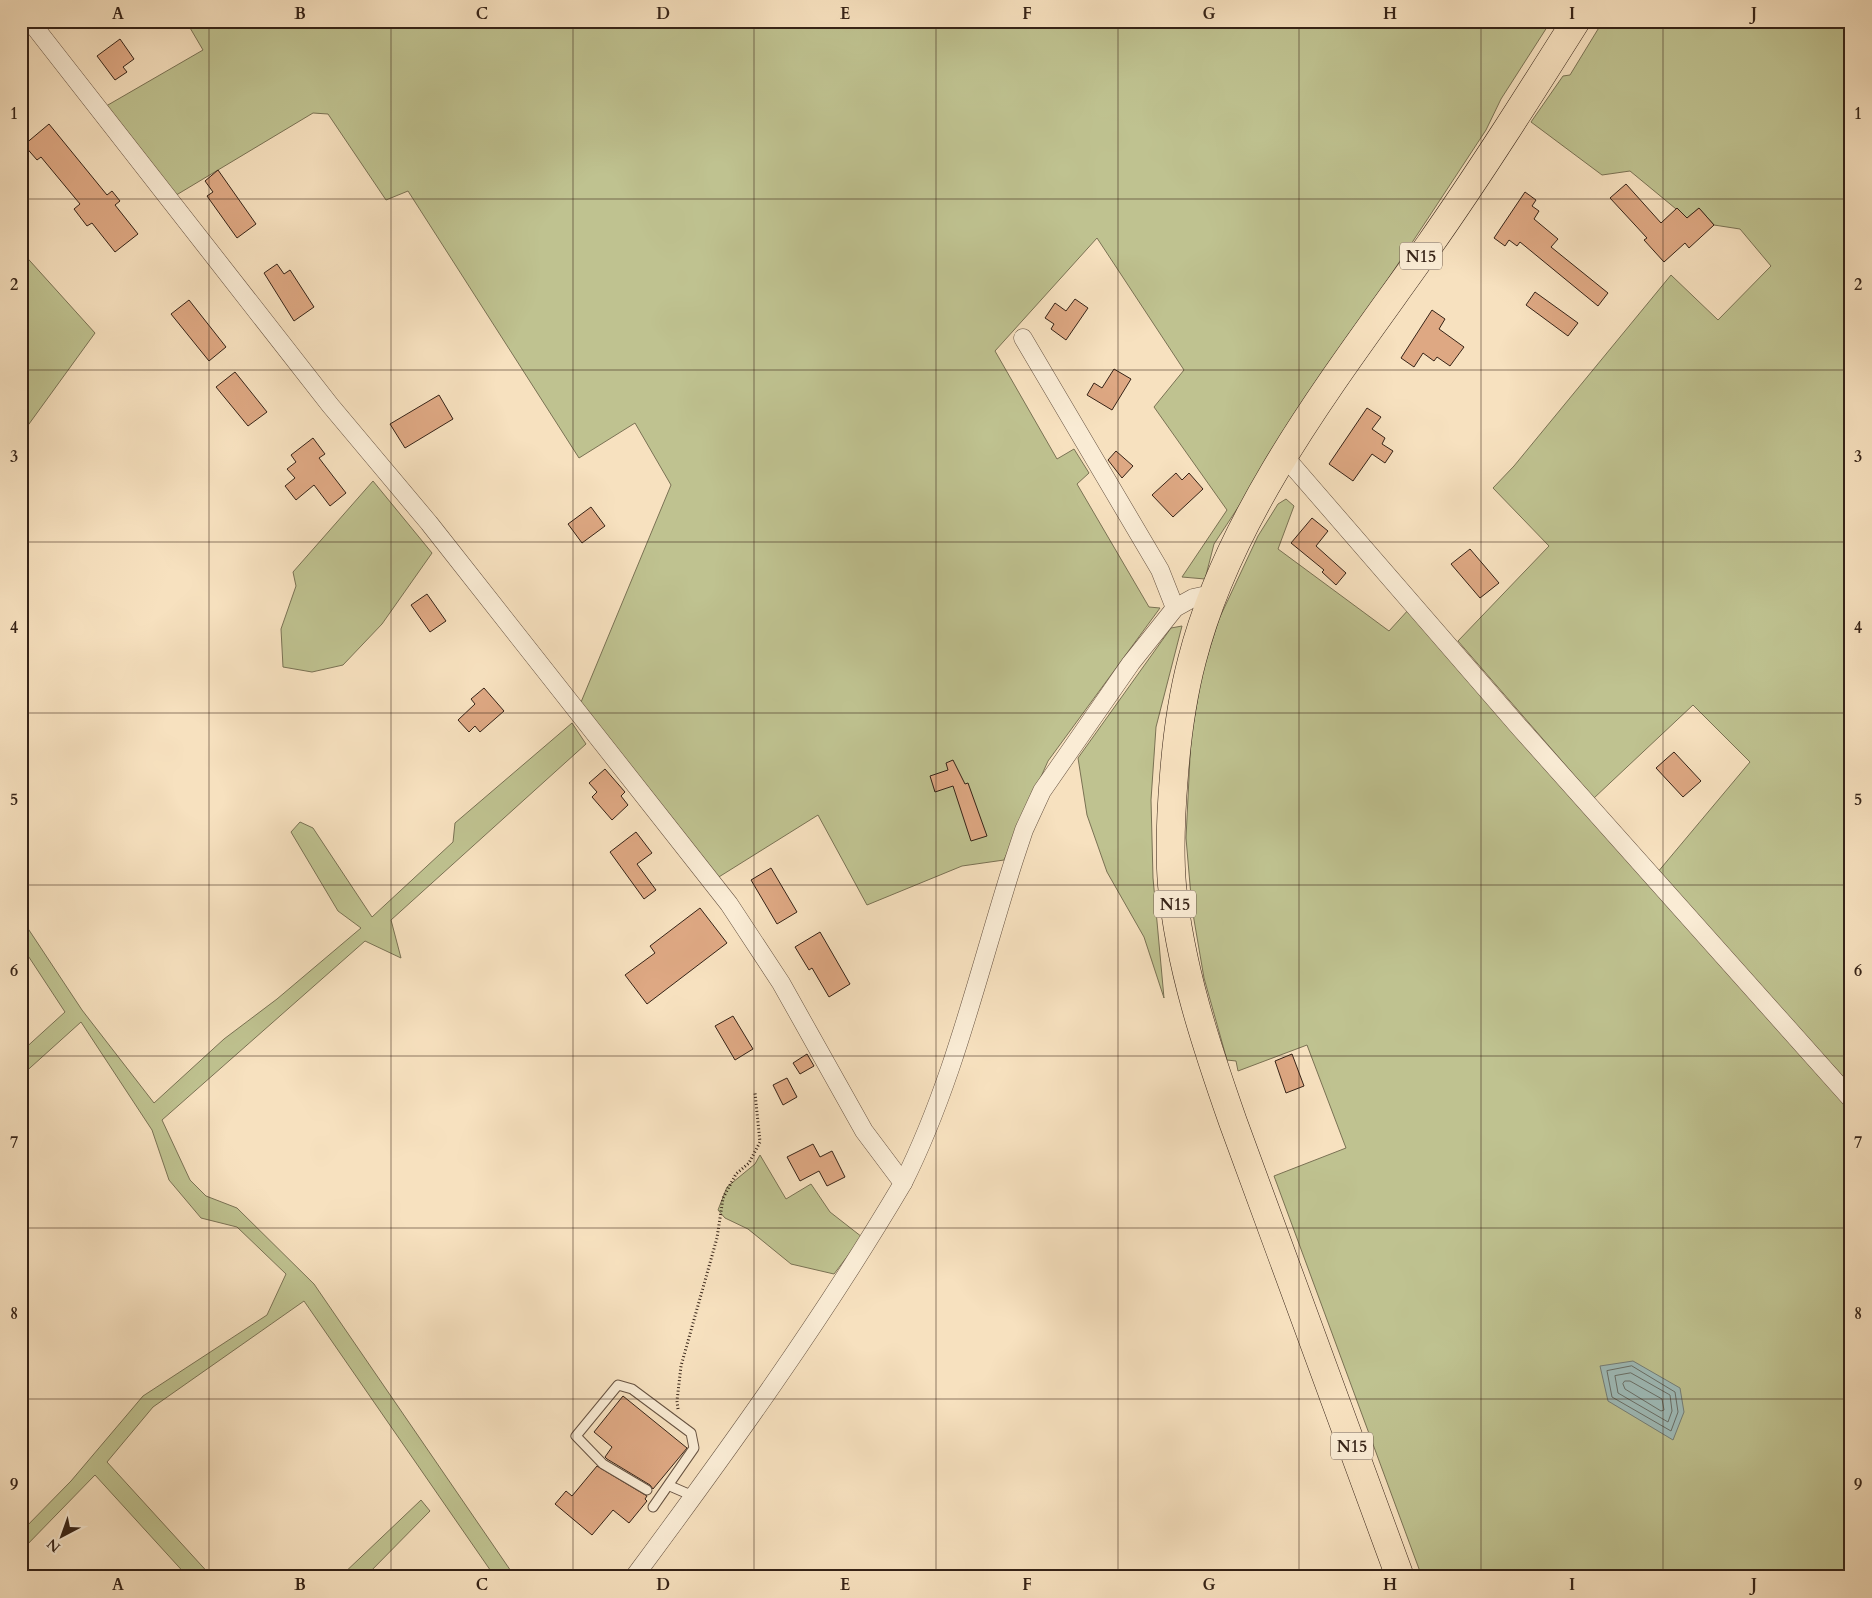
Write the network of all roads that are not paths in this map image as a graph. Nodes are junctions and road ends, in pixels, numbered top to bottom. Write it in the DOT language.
graph roads {
  1 [pos="30,21"];
  2 [pos="1576,21"];
  3 [pos="1023,338"];
  4 [pos="1285,456"];
  5 [pos="1216,593"];
  6 [pos="1175,608"];
  7 [pos="1851,1099"];
  8 [pos="903,1183"];
  9 [pos="670,1486"];
  10 [pos="647,1490"];
  11 [pos="693,1496"];
  12 [pos="653,1507"];
  13 [pos="634,1577"];
  14 [pos="1400,1577"];
  1 -- 8 [label="street"];
  2 -- 4 [label="highway, N15"];
  3 -- 6 [label="street"];
  4 -- 5 [label="highway, N15"];
  4 -- 7 [label="street"];
  5 -- 6 [label="street"];
  5 -- 14 [label="highway, N15"];
  6 -- 8 [label="street"];
  8 -- 11 [label="street"];
  9 -- 10 [label="lane"];
  9 -- 11 [label="lane"];
  9 -- 12 [label="lane"];
  11 -- 13 [label="street"];
}
